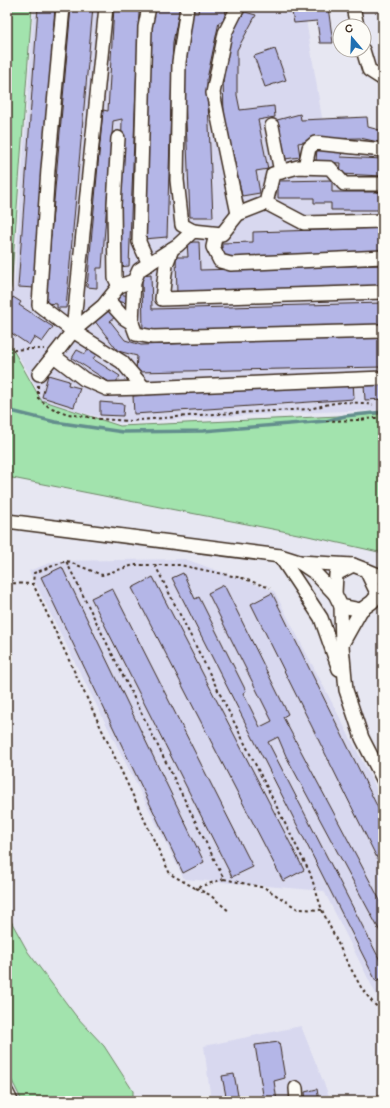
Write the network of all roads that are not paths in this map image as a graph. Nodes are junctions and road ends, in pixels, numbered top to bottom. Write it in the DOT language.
graph roads {
  1 [pos="62,7"];
  2 [pos="106,7"];
  3 [pos="149,7"];
  4 [pos="188,7"];
  5 [pos="238,7"];
  6 [pos="353,7"];
  7 [pos="355,18"];
  8 [pos="365,58"];
  9 [pos="383,79"];
  10 [pos="272,126"];
  11 [pos="118,138"];
  12 [pos="383,150"];
  13 [pos="305,167"];
  14 [pos="281,172"];
  15 [pos="383,184"];
  16 [pos="266,203"];
  17 [pos="238,214"];
  18 [pos="383,221"];
  19 [pos="193,231"];
  20 [pos="216,234"];
  21 [pos="172,249"];
  22 [pos="383,257"];
  23 [pos="149,264"];
  24 [pos="134,281"];
  25 [pos="119,286"];
  26 [pos="383,292"];
  27 [pos="108,300"];
  28 [pos="132,323"];
  29 [pos="383,330"];
  30 [pos="72,331"];
  31 [pos="54,356"];
  32 [pos="39,374"];
  33 [pos="383,378"];
  34 [pos="144,388"];
  35 [pos="7,521"];
  36 [pos="280,556"];
  37 [pos="299,562"];
  38 [pos="353,565"];
  39 [pos="366,570"];
  40 [pos="383,577"];
  41 [pos="380,594"];
  42 [pos="338,600"];
  43 [pos="361,610"];
  44 [pos="342,646"];
  45 [pos="346,690"];
  46 [pos="383,779"];
  47 [pos="7,1093"];
  48 [pos="11,1101"];
  1 -- 30 [label="street"];
  2 -- 30 [label="street"];
  3 -- 23 [label="street"];
  4 -- 19 [label="street"];
  5 -- 17 [label="street"];
  6 -- 7 [label="street"];
  8 -- 9 [label="street"];
  10 -- 14 [label="street"];
  11 -- 25 [label="street"];
  12 -- 13 [label="street"];
  13 -- 14 [label="street"];
  13 -- 15 [label="street"];
  14 -- 16 [label="street"];
  16 -- 17 [label="street"];
  16 -- 18 [label="street"];
  17 -- 20 [label="street"];
  19 -- 20 [label="street"];
  19 -- 21 [label="street"];
  20 -- 22 [label="street"];
  21 -- 23 [label="street"];
  21 -- 26 [label="street"];
  23 -- 24 [label="street"];
  24 -- 25 [label="street"];
  24 -- 28 [label="street"];
  25 -- 27 [label="street"];
  27 -- 28 [label="street"];
  27 -- 30 [label="street"];
  28 -- 29 [label="street"];
  30 -- 31 [label="street"];
  30 -- 34 [label="street"];
  31 -- 32 [label="street"];
  31 -- 34 [label="street"];
  33 -- 34 [label="street"];
  35 -- 36 [label="street"];
  36 -- 37 [label="street"];
  36 -- 45 [label="street"];
  37 -- 38 [label="street"];
  37 -- 42 [label="street"];
  38 -- 39 [label="street"];
  38 -- 42 [label="street"];
  39 -- 40 [label="street"];
  39 -- 41 [label="street"];
  41 -- 43 [label="street"];
  42 -- 43 [label="street"];
  42 -- 44 [label="street"];
  43 -- 44 [label="street"];
  44 -- 45 [label="street"];
  45 -- 46 [label="street"];
  47 -- 48 [label="street"];
}
